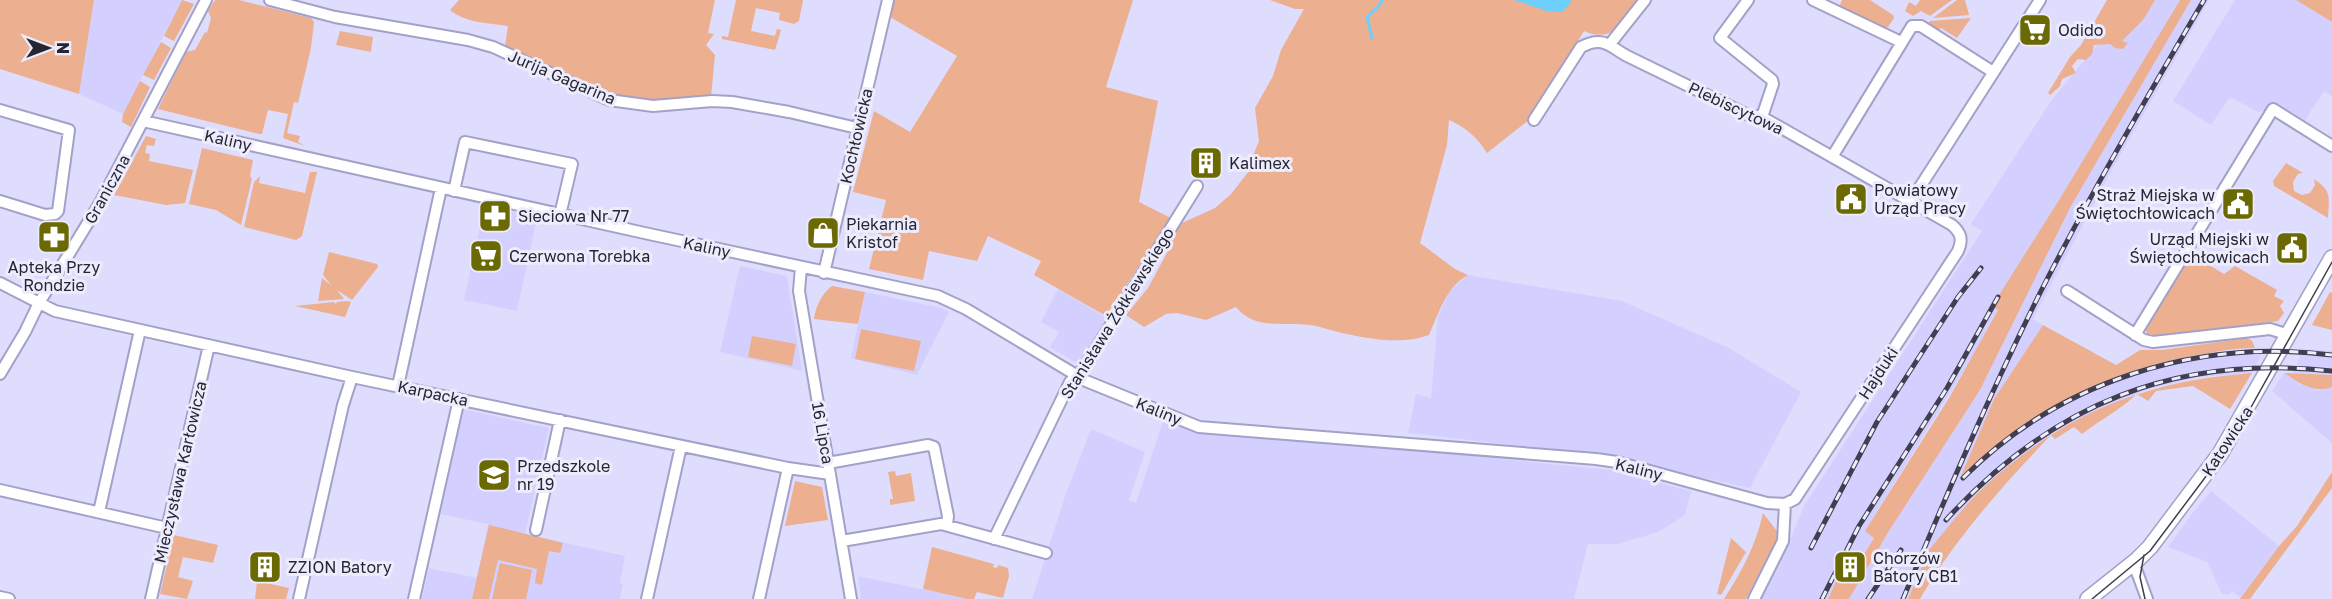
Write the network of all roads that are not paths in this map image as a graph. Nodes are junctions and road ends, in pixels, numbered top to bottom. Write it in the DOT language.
graph roads {
  1 [pos="206,0"];
  2 [pos="270,0"];
  3 [pos="888,0"];
  4 [pos="1645,0"];
  5 [pos="1748,0"];
  6 [pos="1814,0"];
  7 [pos="2040,0"];
  8 [pos="1828,3"];
  9 [pos="1901,42"];
  10 [pos="1610,44"];
  11 [pos="1993,72"];
  12 [pos="0,110"];
  13 [pos="1762,117"];
  14 [pos="1534,120"];
  15 [pos="143,121"];
  16 [pos="857,128"];
  17 [pos="2332,146"];
  18 [pos="1832,157"];
  19 [pos="1197,186"];
  20 [pos="441,188"];
  21 [pos="454,191"];
  22 [pos="0,201"];
  23 [pos="1911,201"];
  24 [pos="560,215"];
  25 [pos="1961,235"];
  26 [pos="2332,258"];
  27 [pos="801,267"];
  28 [pos="824,273"];
  29 [pos="0,283"];
  30 [pos="2067,291"];
  31 [pos="39,303"];
  32 [pos="140,330"];
  33 [pos="2135,335"];
  34 [pos="2289,335"];
  35 [pos="209,345"];
  36 [pos="0,374"];
  37 [pos="1077,376"];
  38 [pos="352,377"];
  39 [pos="398,386"];
  40 [pos="459,399"];
  41 [pos="560,420"];
  42 [pos="681,446"];
  43 [pos="828,463"];
  44 [pos="788,468"];
  45 [pos="830,474"];
  46 [pos="0,490"];
  47 [pos="1785,504"];
  48 [pos="99,512"];
  49 [pos="947,525"];
  50 [pos="167,528"];
  51 [pos="536,530"];
  52 [pos="994,539"];
  53 [pos="842,541"];
  54 [pos="1046,553"];
  55 [pos="2132,565"];
  56 [pos="0,597"];
  57 [pos="9,599"];
  58 [pos="151,599"];
  59 [pos="299,599"];
  60 [pos="414,599"];
  61 [pos="647,599"];
  62 [pos="759,599"];
  63 [pos="851,599"];
  64 [pos="1754,599"];
  65 [pos="2088,599"];
  66 [pos="2147,599"];
  1 -- 15 [label="street, Graniczna"];
  2 -- 16 [label="street, Jurija Gagarina"];
  3 -- 16 [label="street, Kochłowicka"];
  4 -- 10 [label="street"];
  5 -- 13 [label="street"];
  6 -- 8 [label="street"];
  7 -- 11 [label="street"];
  8 -- 9 [label="street"];
  9 -- 11 [label="street"];
  9 -- 18 [label="street"];
  10 -- 13 [label="street, Plebiscytowa"];
  10 -- 14 [label="street"];
  11 -- 23 [label="street"];
  12 -- 22 [label="street"];
  13 -- 18 [label="street, Plebiscytowa"];
  15 -- 20 [label="street, Kaliny"];
  15 -- 31 [label="street, Graniczna"];
  16 -- 28 [label="street, Kochłowicka"];
  17 -- 33 [label="street"];
  18 -- 23 [label="street, Plebiscytowa"];
  19 -- 37 [label="street, Stanisława Żółkiewskiego"];
  20 -- 21 [label="street, Kaliny"];
  20 -- 39 [label="street"];
  21 -- 24 [label="street, Kaliny"];
  21 -- 24 [label="street"];
  23 -- 25 [label="street, Plebiscytowa"];
  24 -- 27 [label="street, Kaliny"];
  25 -- 47 [label="street, Hajduki"];
  26 -- 34 [label="street, Katowicka"];
  27 -- 28 [label="street, Kaliny"];
  27 -- 43 [label="street, 16 Lipca"];
  28 -- 37 [label="street, Kaliny"];
  29 -- 31 [label="street, Karpacka"];
  30 -- 33 [label="street"];
  31 -- 32 [label="street, Karpacka"];
  31 -- 36 [label="street, Graniczna"];
  32 -- 35 [label="street, Karpacka"];
  32 -- 48 [label="street"];
  33 -- 34 [label="street"];
  34 -- 55 [label="street, Katowicka"];
  35 -- 38 [label="street, Karpacka"];
  35 -- 50 [label="street, Mieczysława Karłowicza"];
  37 -- 47 [label="street, Kaliny"];
  37 -- 52 [label="street, Stanisława Żółkiewskiego"];
  38 -- 39 [label="street, Karpacka"];
  38 -- 59 [label="street"];
  39 -- 40 [label="street, Karpacka"];
  40 -- 41 [label="street, Karpacka"];
  40 -- 60 [label="street"];
  41 -- 42 [label="street, Karpacka"];
  41 -- 51 [label="street"];
  42 -- 44 [label="street, Karpacka"];
  42 -- 61 [label="street"];
  43 -- 45 [label="street, 16 Lipca"];
  43 -- 49 [label="street"];
  44 -- 45 [label="street, Karpacka"];
  44 -- 62 [label="street"];
  45 -- 53 [label="street, 16 Lipca"];
  46 -- 48 [label="street"];
  47 -- 64 [label="street"];
  48 -- 50 [label="street"];
  49 -- 52 [label="street"];
  49 -- 53 [label="street"];
  50 -- 58 [label="street, Mieczysława Karłowicza"];
  52 -- 54 [label="street"];
  53 -- 63 [label="street, 16 Lipca"];
  55 -- 65 [label="street, Katowicka"];
  55 -- 66 [label="street"];
  56 -- 57 [label="street"];
}
